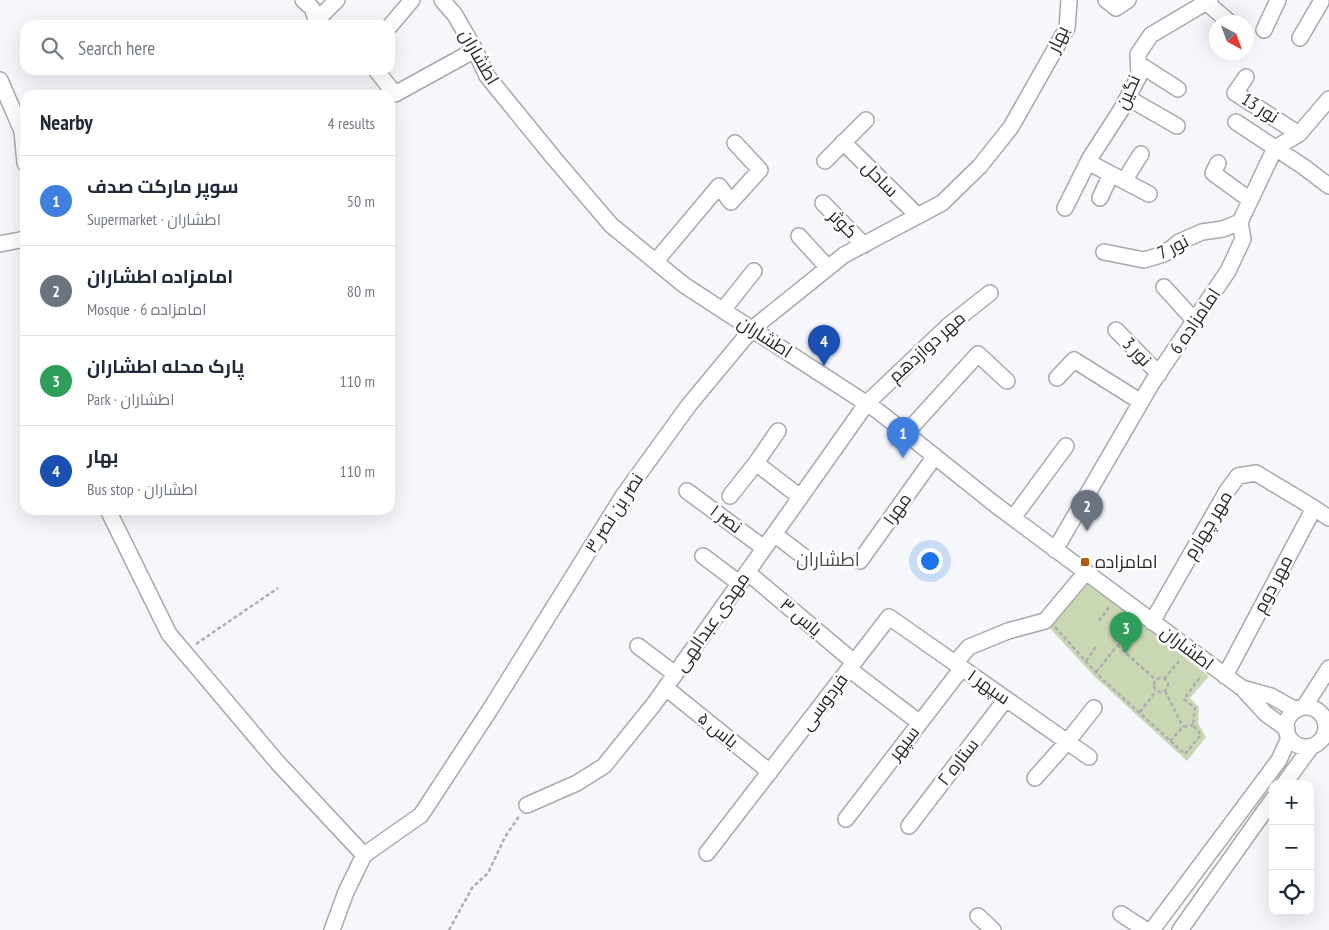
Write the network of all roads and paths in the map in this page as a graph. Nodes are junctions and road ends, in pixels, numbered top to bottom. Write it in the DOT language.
graph roads {
  1 [pos="303,0"];
  2 [pos="337,0"];
  3 [pos="412,0"];
  4 [pos="442,0"];
  5 [pos="1069,0"];
  6 [pos="1106,0"];
  7 [pos="1128,0"];
  8 [pos="1278,0"];
  9 [pos="1207,1"];
  10 [pos="1322,2"];
  11 [pos="1222,15"];
  12 [pos="317,20"];
  13 [pos="320,20"];
  14 [pos="395,20"];
  15 [pos="1264,30"];
  16 [pos="1300,38"];
  17 [pos="476,50"];
  18 [pos="1139,64"];
  19 [pos="380,75"];
  20 [pos="1246,77"];
  21 [pos="0,80"];
  22 [pos="1178,88"];
  23 [pos="392,90"];
  24 [pos="395,94"];
  25 [pos="1128,98"];
  26 [pos="1329,100"];
  27 [pos="866,120"];
  28 [pos="1236,122"];
  29 [pos="20,126"];
  30 [pos="1177,126"];
  31 [pos="1299,134"];
  32 [pos="843,142"];
  33 [pos="735,143"];
  34 [pos="1275,148"];
  35 [pos="1141,154"];
  36 [pos="825,161"];
  37 [pos="1088,162"];
  38 [pos="1218,163"];
  39 [pos="1117,178"];
  40 [pos="1329,186"];
  41 [pos="1149,194"];
  42 [pos="1100,198"];
  43 [pos="1250,200"];
  44 [pos="822,203"];
  45 [pos="1065,208"];
  46 [pos="918,216"];
  47 [pos="1240,222"];
  48 [pos="799,236"];
  49 [pos="20,240"];
  50 [pos="0,244"];
  51 [pos="864,245"];
  52 [pos="1104,252"];
  53 [pos="656,261"];
  54 [pos="828,268"];
  55 [pos="754,271"];
  56 [pos="1164,287"];
  57 [pos="990,293"];
  58 [pos="723,310"];
  59 [pos="1195,321"];
  60 [pos="752,329"];
  61 [pos="1116,330"];
  62 [pos="1158,374"];
  63 [pos="1057,378"];
  64 [pos="1007,381"];
  65 [pos="1142,402"];
  66 [pos="867,404"];
  67 [pos="778,431"];
  68 [pos="906,433"];
  69 [pos="1066,446"];
  70 [pos="935,456"];
  71 [pos="756,463"];
  72 [pos="687,490"];
  73 [pos="730,496"];
  74 [pos="800,497"];
  75 [pos="1314,508"];
  76 [pos="110,515"];
  77 [pos="1013,518"];
  78 [pos="1329,518"];
  79 [pos="774,534"];
  80 [pos="764,548"];
  81 [pos="1055,550"];
  82 [pos="703,556"];
  83 [pos="806,559"];
  84 [pos="860,561"];
  85 [pos="1086,572"];
  86 [pos="743,578"];
  87 [pos="278,588"];
  88 [pos="1115,612"];
  89 [pos="889,617"];
  90 [pos="1099,621"];
  91 [pos="1128,621"];
  92 [pos="1053,625"];
  93 [pos="1134,625"];
  94 [pos="1146,626"];
  95 [pos="1117,645"];
  96 [pos="638,646"];
  97 [pos="1096,647"];
  98 [pos="184,652"];
  99 [pos="1176,657"];
  100 [pos="1180,660"];
  101 [pos="1086,661"];
  102 [pos="852,666"];
  103 [pos="959,666"];
  104 [pos="1187,666"];
  105 [pos="1329,668"];
  106 [pos="1195,671"];
  107 [pos="1096,672"];
  108 [pos="675,674"];
  109 [pos="1225,676"];
  110 [pos="1164,679"];
  111 [pos="1156,680"];
  112 [pos="666,688"];
  113 [pos="1242,688"];
  114 [pos="1156,691"];
  115 [pos="1166,691"];
  116 [pos="1006,699"];
  117 [pos="1094,708"];
  118 [pos="1300,709"];
  119 [pos="1140,712"];
  120 [pos="1327,713"];
  121 [pos="920,723"];
  122 [pos="1193,725"];
  123 [pos="1183,726"];
  124 [pos="1288,733"];
  125 [pos="1170,741"];
  126 [pos="1067,742"];
  127 [pos="1311,747"];
  128 [pos="1089,757"];
  129 [pos="770,772"];
  130 [pos="1035,778"];
  131 [pos="1287,780"];
  132 [pos="527,805"];
  133 [pos="1269,805"];
  134 [pos="846,819"];
  135 [pos="909,826"];
  136 [pos="707,853"];
  137 [pos="364,855"];
  138 [pos="1121,914"];
  139 [pos="978,916"];
  140 [pos="332,930"];
  141 [pos="449,930"];
  142 [pos="993,930"];
  143 [pos="1146,930"];
  144 [pos="1152,930"];
  145 [pos="1180,930"];
  1 -- 12 [label="street"];
  2 -- 13 [label="street"];
  3 -- 14 [label="street"];
  4 -- 17 [label="street, اطشاران"];
  5 -- 46 [label="street, بهار"];
  6 -- 7 [label="street"];
  8 -- 15 [label="street"];
  9 -- 11 [label="street"];
  9 -- 18 [label="street, نگین"];
  10 -- 16 [label="street"];
  17 -- 24 [label="street"];
  17 -- 53 [label="street, اطشاران"];
  18 -- 22 [label="street"];
  18 -- 25 [label="street, نگین"];
  19 -- 23 [label="street"];
  20 -- 31 [label="street, نور 13"];
  21 -- 29 [label="street"];
  25 -- 30 [label="street"];
  25 -- 37 [label="street, نگین"];
  26 -- 31 [label="street"];
  27 -- 32 [label="street"];
  28 -- 34 [label="street"];
  31 -- 34 [label="street"];
  32 -- 36 [label="street"];
  32 -- 46 [label="street, ساحل"];
  33 -- 53 [label="street"];
  34 -- 40 [label="street"];
  34 -- 43 [label="street, امامزاده 6"];
  35 -- 39 [label="street"];
  37 -- 39 [label="street"];
  37 -- 45 [label="street, نگین"];
  38 -- 43 [label="street"];
  39 -- 41 [label="street"];
  39 -- 42 [label="street"];
  43 -- 47 [label="street, امامزاده 6"];
  44 -- 51 [label="street, کوثر"];
  46 -- 51 [label="street, بهار"];
  47 -- 52 [label="street, نور 7"];
  47 -- 59 [label="street, امامزاده 6"];
  48 -- 54 [label="street"];
  49 -- 50 [label="street"];
  51 -- 54 [label="street, بهار"];
  53 -- 58 [label="street, اطشاران"];
  54 -- 60 [label="street, بهار"];
  55 -- 58 [label="street"];
  56 -- 59 [label="street"];
  57 -- 66 [label="street, مهر دوازدهم"];
  58 -- 60 [label="street, اطشاران"];
  59 -- 62 [label="street, امامزاده 6"];
  60 -- 66 [label="street, اطشاران"];
  60 -- 137 [label="street, نصر بن نصر ۳"];
  61 -- 62 [label="street, نور 3"];
  62 -- 65 [label="street, امامزاده 6"];
  63 -- 65 [label="street"];
  64 -- 68 [label="street"];
  65 -- 81 [label="street, امامزاده 6"];
  66 -- 68 [label="street, اطشاران"];
  66 -- 74 [label="street, مهدی عبدالهی"];
  67 -- 71 [label="street"];
  68 -- 70 [label="street, اطشاران"];
  69 -- 77 [label="street"];
  70 -- 77 [label="street, اطشاران"];
  70 -- 84 [label="street, مهر۱"];
  71 -- 73 [label="street"];
  71 -- 74 [label="street"];
  72 -- 80 [label="street, نصر ۱"];
  74 -- 79 [label="street, مهدی عبدالهی"];
  75 -- 78 [label="street"];
  75 -- 94 [label="street, مهر چهارم"];
  75 -- 109 [label="street, مهر دوم"];
  76 -- 98 [label="street"];
  77 -- 81 [label="street, اطشاران"];
  79 -- 80 [label="street, مهدی عبدالهی"];
  79 -- 83 [label="street"];
  80 -- 86 [label="street, مهدی عبدالهی"];
  81 -- 85 [label="street, اطشاران"];
  82 -- 86 [label="street, یاس ۳"];
  85 -- 94 [label="street, اطشاران"];
  85 -- 103 [label="street, سپهر"];
  86 -- 102 [label="street, یاس ۳"];
  86 -- 108 [label="street, مهدی عبدالهی"];
  87 -- 98 [label="path"];
  88 -- 90 [label="path"];
  89 -- 102 [label="street, فردوسی"];
  89 -- 103 [label="street, سپهر ۱"];
  91 -- 93 [label="path"];
  92 -- 101 [label="path"];
  93 -- 94 [label="path"];
  93 -- 95 [label="path"];
  94 -- 109 [label="street, اطشاران"];
  95 -- 107 [label="path"];
  95 -- 111 [label="path"];
  96 -- 108 [label="street"];
  97 -- 101 [label="path"];
  98 -- 137 [label="street"];
  99 -- 100 [label="path"];
  100 -- 104 [label="path"];
  100 -- 110 [label="path"];
  101 -- 107 [label="path"];
  102 -- 121 [label="street, یاس ۳"];
  102 -- 129 [label="street, فردوسی"];
  103 -- 116 [label="street, سپهر ۱"];
  103 -- 121 [label="street, سپهر"];
  105 -- 118 [label="street"];
  106 -- 122 [label="path"];
  107 -- 119 [label="path"];
  108 -- 112 [label="street, مهدی عبدالهی"];
  109 -- 113 [label="street, اطشاران"];
  110 -- 111 [label="path"];
  110 -- 115 [label="path"];
  111 -- 114 [label="path"];
  112 -- 129 [label="street, یاس ۵"];
  112 -- 132 [label="street, مهدی عبدالهی"];
  113 -- 118 [label="street, اطشاران"];
  113 -- 124 [label="street, اطشاران"];
  114 -- 115 [label="path"];
  114 -- 119 [label="path"];
  115 -- 123 [label="path"];
  116 -- 126 [label="street, سپهر ۱"];
  116 -- 135 [label="street, ستاره ۲"];
  117 -- 126 [label="street"];
  118 -- 120 [label="street"];
  118 -- 124 [label="street"];
  119 -- 125 [label="path"];
  120 -- 127 [label="street"];
  121 -- 134 [label="street, سپهر"];
  122 -- 123 [label="path"];
  122 -- 125 [label="path"];
  123 -- 125 [label="path"];
  124 -- 127 [label="street"];
  124 -- 144 [label="street"];
  126 -- 128 [label="street, سپهر ۱"];
  126 -- 130 [label="street"];
  127 -- 131 [label="street"];
  129 -- 136 [label="street, فردوسی"];
  132 -- 141 [label="path"];
  133 -- 145 [label="street"];
  137 -- 140 [label="street"];
  138 -- 143 [label="street"];
  139 -- 142 [label="street"];
}
